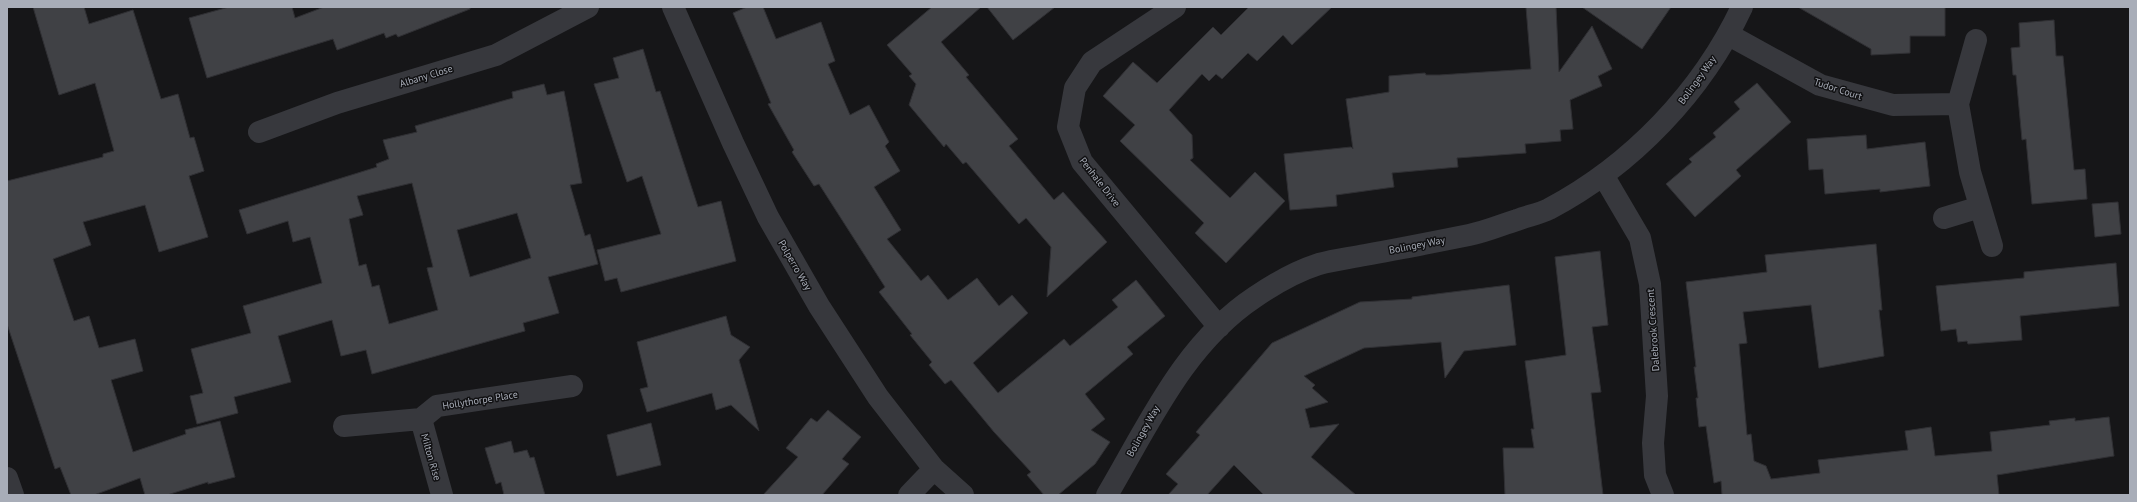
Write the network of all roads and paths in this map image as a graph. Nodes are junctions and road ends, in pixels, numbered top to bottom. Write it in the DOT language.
graph roads {
  1 [pos="588,7"];
  2 [pos="673,7"];
  3 [pos="1175,7"];
  4 [pos="1742,7"];
  5 [pos="1728,35"];
  6 [pos="1976,40"];
  7 [pos="1958,104"];
  8 [pos="259,132"];
  9 [pos="1603,175"];
  10 [pos="1980,207"];
  11 [pos="1944,218"];
  12 [pos="1992,246"];
  13 [pos="1219,327"];
  14 [pos="572,386"];
  15 [pos="421,419"];
  16 [pos="344,426"];
  17 [pos="934,469"];
  18 [pos="7,478"];
  19 [pos="13,495"];
  20 [pos="442,495"];
  21 [pos="908,495"];
  22 [pos="963,495"];
  23 [pos="1106,495"];
  24 [pos="1663,495"];
  1 -- 8 [label="street, Albany Close"];
  2 -- 17 [label="street, Polperro Way"];
  3 -- 13 [label="street, Penhale Drive"];
  4 -- 5 [label="street, Bolingey Way"];
  5 -- 7 [label="street, Tudor Court"];
  5 -- 9 [label="street, Bolingey Way"];
  6 -- 7 [label="street"];
  7 -- 10 [label="street"];
  9 -- 13 [label="street, Bolingey Way"];
  9 -- 24 [label="street, Dalebrook Crescent"];
  10 -- 11 [label="street"];
  10 -- 12 [label="street"];
  13 -- 23 [label="street, Bolingey Way"];
  14 -- 15 [label="street, Hollythorpe Place"];
  15 -- 16 [label="street"];
  15 -- 20 [label="street, Milton Rise"];
  17 -- 21 [label="street"];
  17 -- 22 [label="street, Polperro Way"];
  18 -- 19 [label="street"];
}
